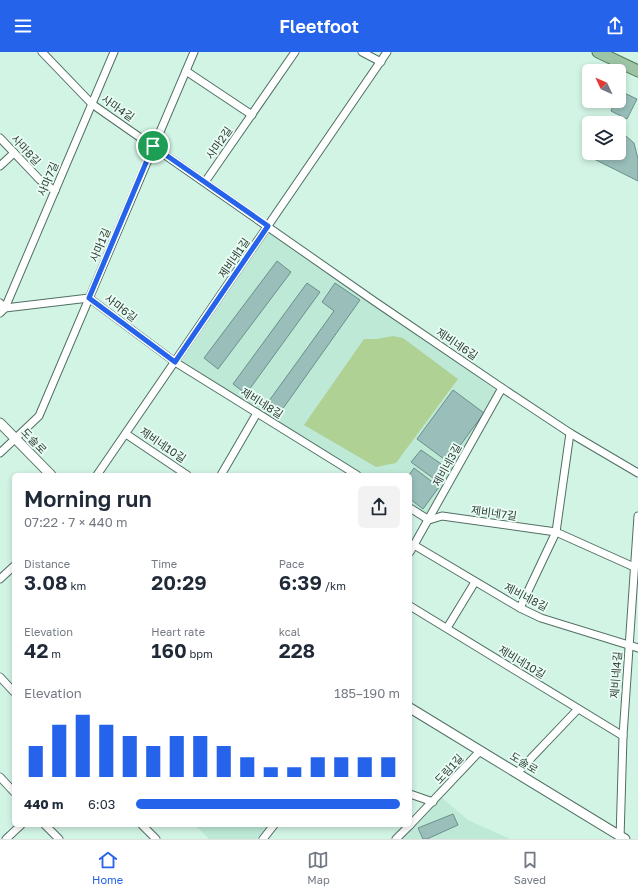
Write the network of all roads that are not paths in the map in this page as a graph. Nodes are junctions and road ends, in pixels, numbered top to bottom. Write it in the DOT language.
graph roads {
  1 [pos="42,52"];
  2 [pos="114,52"];
  3 [pos="194,52"];
  4 [pos="295,52"];
  5 [pos="362,52"];
  6 [pos="387,52"];
  7 [pos="598,52"];
  8 [pos="381,62"];
  9 [pos="186,71"];
  10 [pos="638,71"];
  11 [pos="92,104"];
  12 [pos="252,115"];
  13 [pos="0,138"];
  14 [pos="153,146"];
  15 [pos="14,153"];
  16 [pos="0,166"];
  17 [pos="205,182"];
  18 [pos="55,191"];
  19 [pos="268,226"];
  20 [pos="89,298"];
  21 [pos="2,308"];
  22 [pos="175,362"];
  23 [pos="502,388"];
  24 [pos="257,413"];
  25 [pos="0,423"];
  26 [pos="570,433"];
  27 [pos="126,434"];
  28 [pos="15,438"];
  29 [pos="0,453"];
  30 [pos="49,473"];
  31 [pos="98,473"];
  32 [pos="185,473"];
  33 [pos="222,473"];
  34 [pos="354,473"];
  35 [pos="638,473"];
  36 [pos="412,509"];
  37 [pos="638,516"];
  38 [pos="429,520"];
  39 [pos="556,532"];
  40 [pos="412,549"];
  41 [pos="634,567"];
  42 [pos="12,568"];
  43 [pos="0,579"];
  44 [pos="475,582"];
  45 [pos="412,607"];
  46 [pos="520,608"];
  47 [pos="447,628"];
  48 [pos="629,646"];
  49 [pos="638,648"];
  50 [pos="0,677"];
  51 [pos="12,690"];
  52 [pos="578,708"];
  53 [pos="412,709"];
  54 [pos="623,736"];
  55 [pos="480,751"];
  56 [pos="517,773"];
  57 [pos="0,777"];
  58 [pos="12,790"];
  59 [pos="412,795"];
  60 [pos="433,802"];
  61 [pos="412,823"];
  62 [pos="19,827"];
  63 [pos="47,827"];
  64 [pos="144,827"];
  65 [pos="272,827"];
  66 [pos="408,827"];
  67 [pos="622,838"];
  68 [pos="6,839"];
  69 [pos="59,839"];
  70 [pos="156,839"];
  71 [pos="263,839"];
  72 [pos="396,839"];
  1 -- 11 [label="street, 사마4길"];
  2 -- 11 [label="street, 사마7길"];
  3 -- 9 [label="street, 사마1길"];
  4 -- 12 [label="street, 사마2길"];
  5 -- 8 [label="street"];
  6 -- 8 [label="street, 제비네1길"];
  7 -- 10 [label="main road"];
  8 -- 19 [label="street, 제비네1길"];
  9 -- 12 [label="street"];
  9 -- 14 [label="street, 사마1길"];
  11 -- 14 [label="street, 사마4길"];
  11 -- 18 [label="street, 사마7길"];
  12 -- 17 [label="street, 사마2길"];
  13 -- 15 [label="street, 사마8길"];
  14 -- 17 [label="street, 사마4길"];
  14 -- 20 [label="street, 사마1길"];
  15 -- 16 [label="street"];
  15 -- 18 [label="street, 사마8길"];
  17 -- 19 [label="street, 사마4길"];
  18 -- 21 [label="street, 사마7길"];
  19 -- 22 [label="street, 제비네1길"];
  19 -- 23 [label="street, 제비네6길"];
  20 -- 21 [label="street, 사마6길"];
  20 -- 22 [label="street, 사마6길"];
  20 -- 28 [label="street, 사마1길"];
  22 -- 24 [label="street, 제비네8길"];
  22 -- 27 [label="street, 제비네1길"];
  23 -- 26 [label="street, 제비네6길"];
  23 -- 38 [label="street, 제비네3길"];
  24 -- 33 [label="street"];
  24 -- 34 [label="street, 제비네8길"];
  25 -- 28 [label="street, 도솔로"];
  26 -- 35 [label="street, 제비네6길"];
  26 -- 39 [label="street"];
  27 -- 31 [label="street, 제비네1길"];
  27 -- 32 [label="street, 제비네10길"];
  28 -- 29 [label="street, 사마1길"];
  28 -- 30 [label="street, 도솔로"];
  36 -- 38 [label="street"];
  37 -- 41 [label="street, 제비네4길"];
  38 -- 39 [label="street, 제비네7길"];
  38 -- 40 [label="street, 제비네3길"];
  39 -- 41 [label="street, 제비네7길"];
  39 -- 46 [label="street"];
  40 -- 44 [label="street, 제비네8길"];
  41 -- 48 [label="street, 제비네4길"];
  42 -- 43 [label="street"];
  44 -- 46 [label="street, 제비네8길"];
  44 -- 47 [label="street"];
  45 -- 47 [label="street, 제비네10길"];
  46 -- 48 [label="street, 제비네8길"];
  47 -- 52 [label="street, 제비네10길"];
  48 -- 49 [label="street, 제비네8길"];
  48 -- 54 [label="street, 제비네4길"];
  50 -- 51 [label="street"];
  52 -- 54 [label="street, 제비네10길"];
  52 -- 56 [label="street"];
  53 -- 55 [label="street, 도솔로"];
  54 -- 67 [label="street, 제비네4길"];
  55 -- 56 [label="street, 도솔로"];
  55 -- 60 [label="street, 도림1길"];
  56 -- 67 [label="street, 도솔로"];
  57 -- 58 [label="street"];
  59 -- 60 [label="street"];
  60 -- 61 [label="street, 도림1길"];
  62 -- 68 [label="street"];
  63 -- 69 [label="street"];
  64 -- 70 [label="street"];
  65 -- 71 [label="street"];
  66 -- 72 [label="street, 도림1길"];
}
